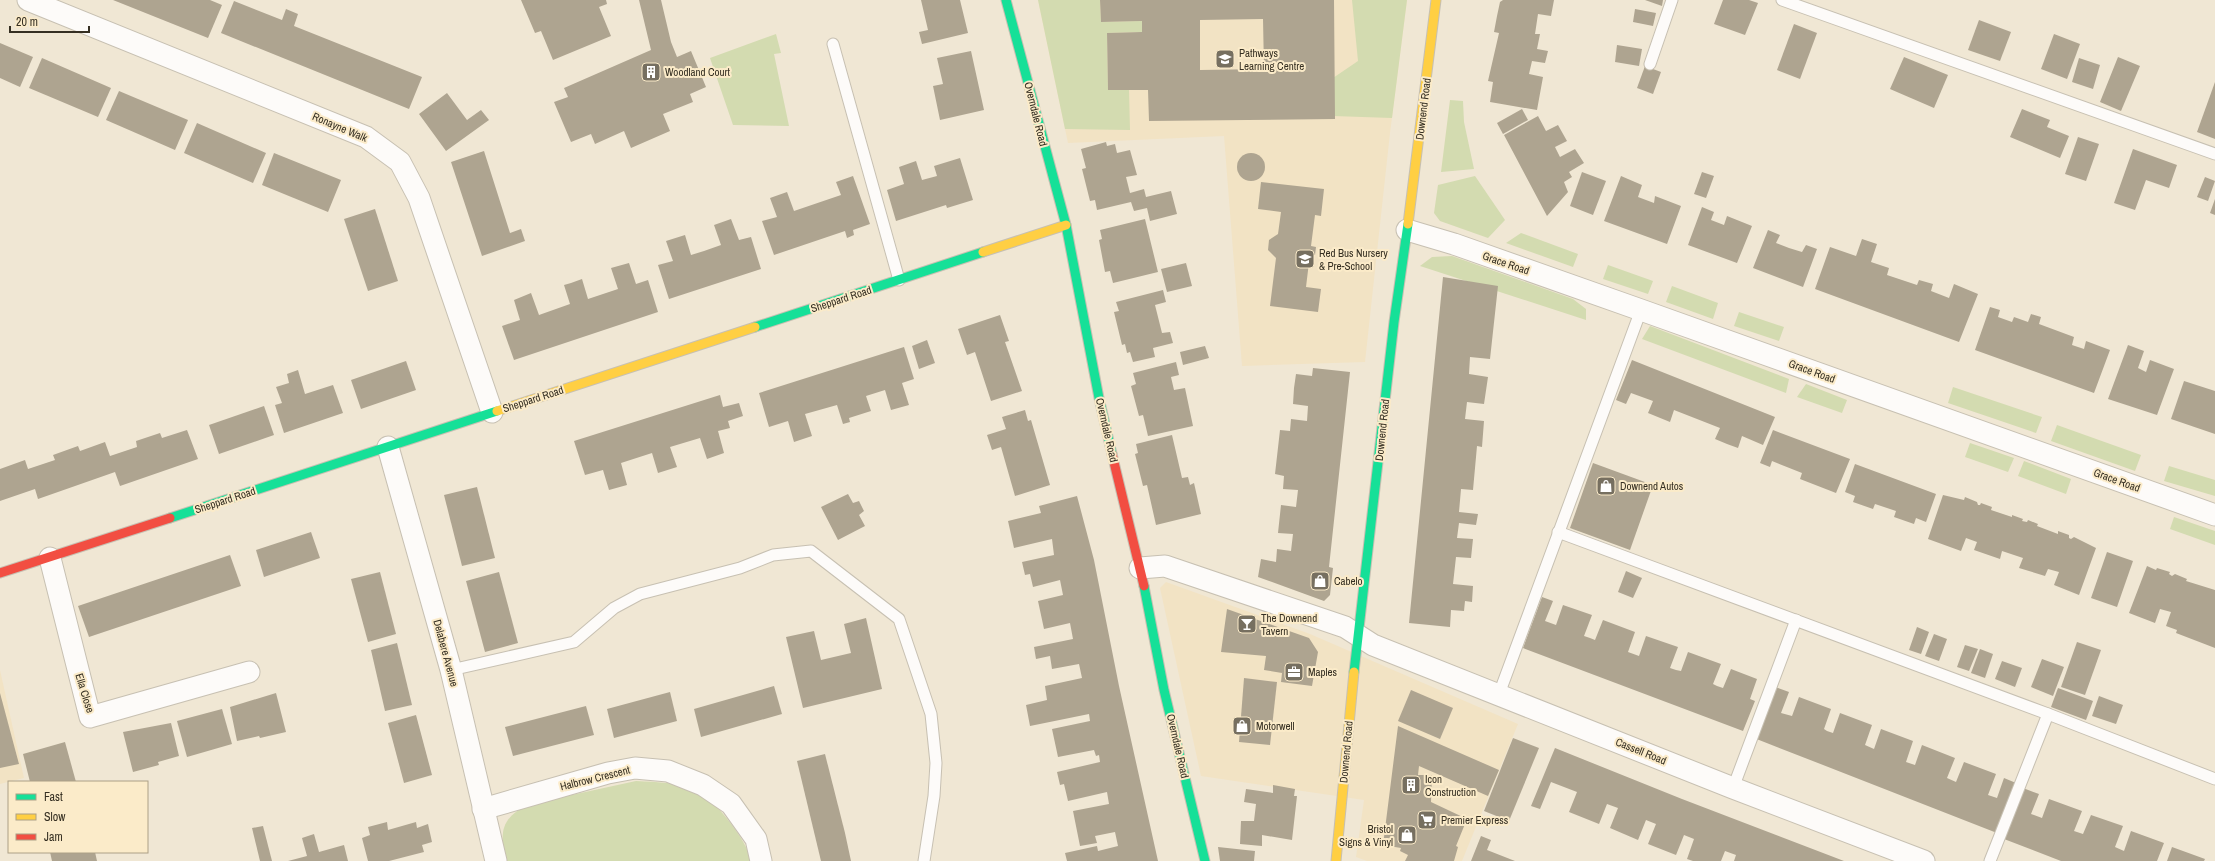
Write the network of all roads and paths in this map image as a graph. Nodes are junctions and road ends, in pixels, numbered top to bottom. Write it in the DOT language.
graph roads {
  1 [pos="28,0"];
  2 [pos="1006,0"];
  3 [pos="1436,0"];
  4 [pos="1672,0"];
  5 [pos="1782,0"];
  6 [pos="833,44"];
  7 [pos="1650,64"];
  8 [pos="2215,154"];
  9 [pos="1066,225"];
  10 [pos="1407,230"];
  11 [pos="899,280"];
  12 [pos="1641,310"];
  13 [pos="492,412"];
  14 [pos="388,447"];
  15 [pos="2215,514"];
  16 [pos="1558,532"];
  17 [pos="50,558"];
  18 [pos="1140,568"];
  19 [pos="0,573"];
  20 [pos="1796,620"];
  21 [pos="1359,636"];
  22 [pos="451,670"];
  23 [pos="249,672"];
  24 [pos="1499,694"];
  25 [pos="2048,714"];
  26 [pos="2215,779"];
  27 [pos="1733,788"];
  28 [pos="483,809"];
  29 [pos="496,861"];
  30 [pos="761,861"];
  31 [pos="924,861"];
  32 [pos="1205,861"];
  33 [pos="1336,861"];
  34 [pos="1924,861"];
  35 [pos="1990,861"];
  1 -- 13 [label="street, Ronayne Walk"];
  2 -- 9 [label="main road, Overndale Road"];
  3 -- 10 [label="main road, Downend Road"];
  4 -- 7 [label="lane"];
  5 -- 8 [label="lane"];
  6 -- 11 [label="lane"];
  9 -- 11 [label="main road, Sheppard Road"];
  9 -- 18 [label="main road, Overndale Road"];
  10 -- 12 [label="street, Grace Road"];
  10 -- 21 [label="main road, Downend Road"];
  11 -- 13 [label="main road, Sheppard Road"];
  12 -- 15 [label="street, Grace Road"];
  12 -- 16 [label="lane"];
  13 -- 14 [label="main road, Sheppard Road"];
  14 -- 17 [label="main road, Sheppard Road"];
  14 -- 22 [label="street, Delabere Avenue"];
  16 -- 20 [label="lane"];
  16 -- 24 [label="lane"];
  17 -- 19 [label="main road, Sheppard Road"];
  17 -- 23 [label="street, Ella Close"];
  18 -- 21 [label="street, Cassell Road"];
  18 -- 32 [label="main road, Overndale Road"];
  20 -- 25 [label="lane"];
  20 -- 27 [label="lane"];
  21 -- 24 [label="street, Cassell Road"];
  21 -- 33 [label="main road, Downend Road"];
  22 -- 28 [label="street, Delabere Avenue"];
  22 -- 31 [label="lane"];
  24 -- 27 [label="street, Cassell Road"];
  25 -- 26 [label="lane"];
  25 -- 35 [label="lane"];
  27 -- 34 [label="street, Cassell Road"];
  28 -- 29 [label="street, Delabere Avenue"];
  28 -- 30 [label="street, Halbrow Crescent"];
}
